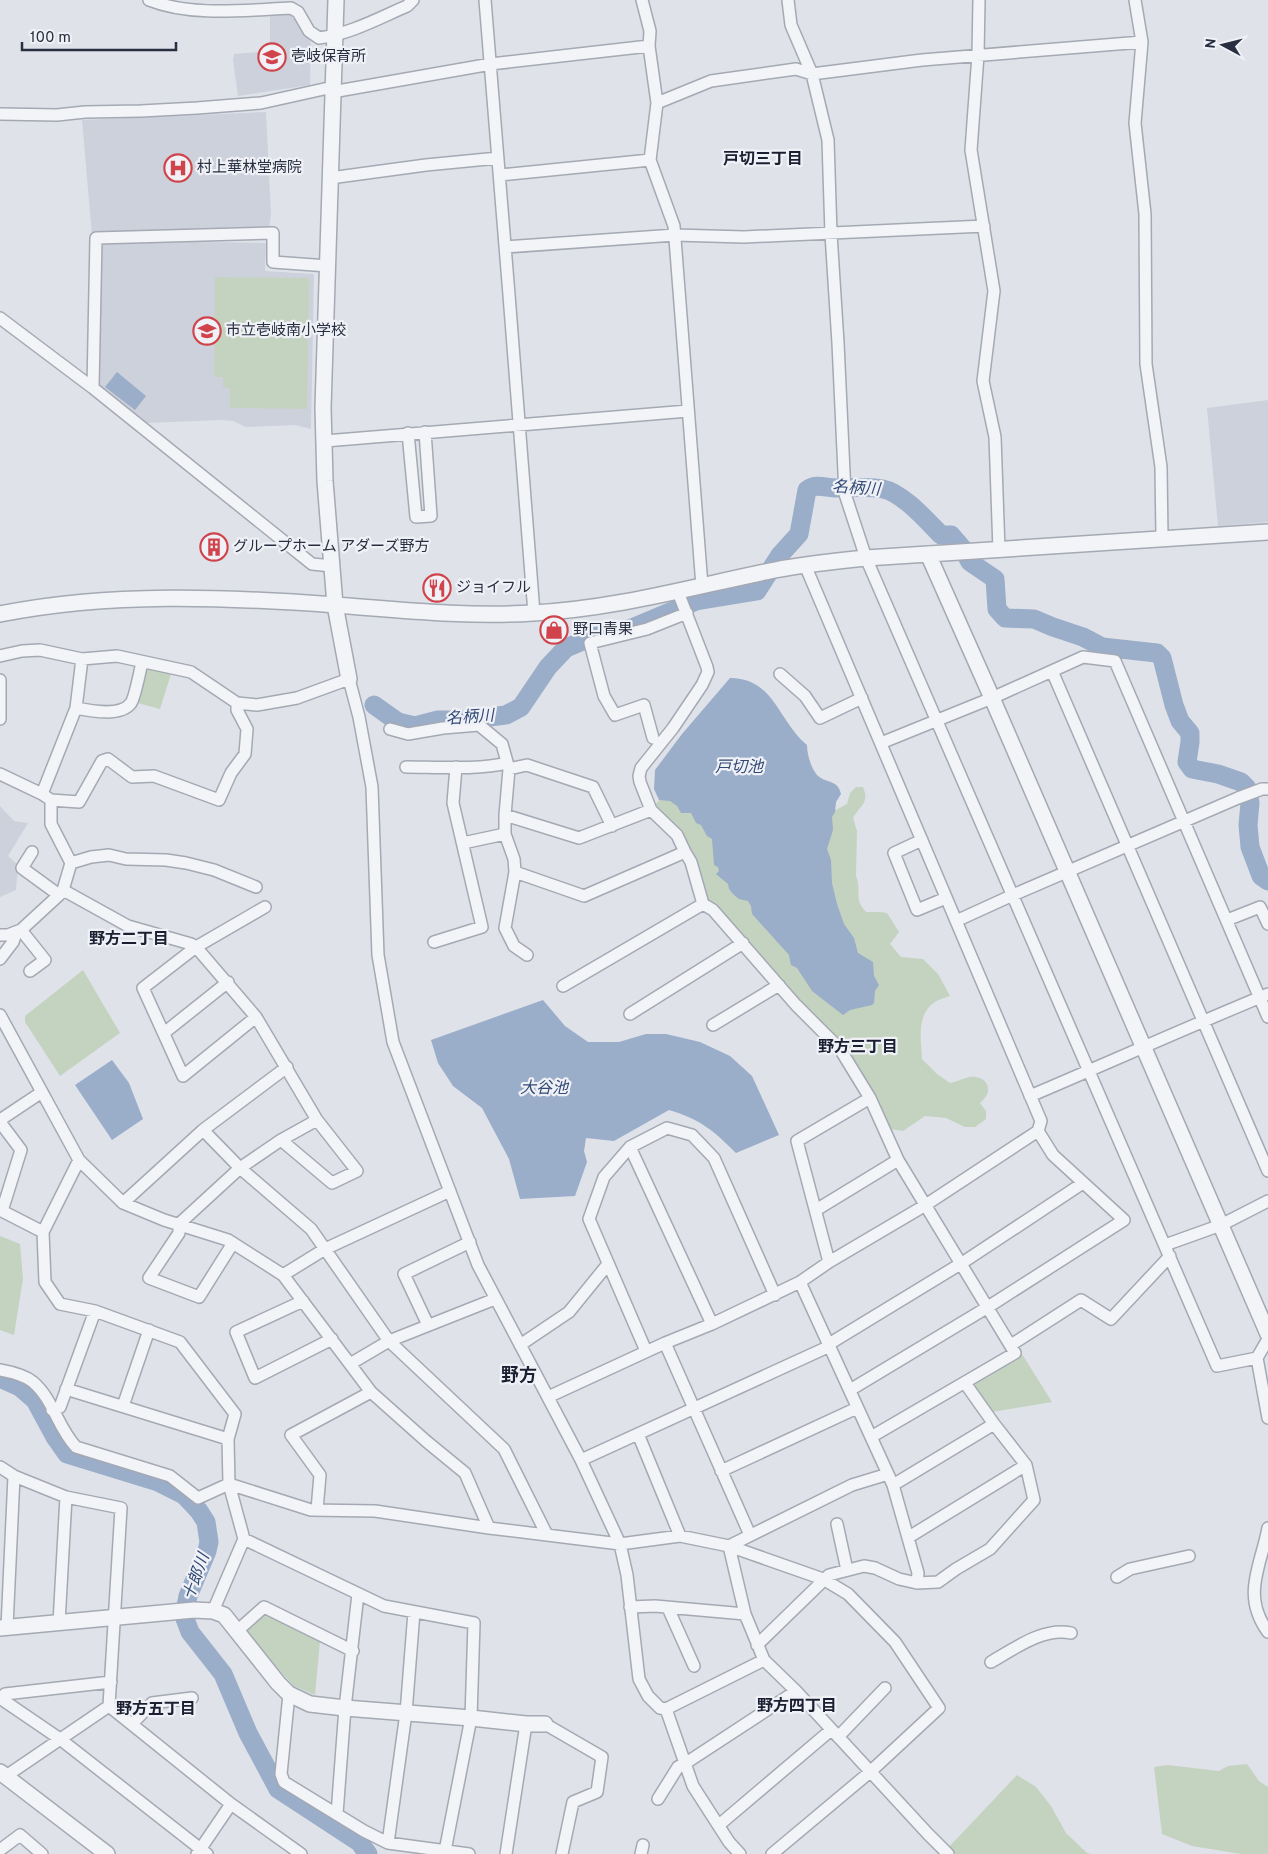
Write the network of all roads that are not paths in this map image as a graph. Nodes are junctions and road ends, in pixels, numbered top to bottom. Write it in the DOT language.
graph roads {
  1 [pos="149,0"];
  2 [pos="336,0"];
  3 [pos="413,0"];
  4 [pos="485,0"];
  5 [pos="642,0"];
  6 [pos="788,0"];
  7 [pos="980,0"];
  8 [pos="1134,0"];
  9 [pos="335,36"];
  10 [pos="1142,42"];
  11 [pos="649,46"];
  12 [pos="978,55"];
  13 [pos="491,64"];
  14 [pos="812,74"];
  15 [pos="333,89"];
  16 [pos="657,103"];
  17 [pos="0,114"];
  18 [pos="498,158"];
  19 [pos="650,160"];
  20 [pos="500,175"];
  21 [pos="330,178"];
  22 [pos="984,226"];
  23 [pos="831,234"];
  24 [pos="674,235"];
  25 [pos="506,247"];
  26 [pos="328,266"];
  27 [pos="0,318"];
  28 [pos="93,388"];
  29 [pos="688,412"];
  30 [pos="518,424"];
  31 [pos="425,432"];
  32 [pos="408,434"];
  33 [pos="325,441"];
  34 [pos="1268,532"];
  35 [pos="1162,538"];
  36 [pos="995,550"];
  37 [pos="928,554"];
  38 [pos="866,558"];
  39 [pos="805,565"];
  40 [pos="332,566"];
  41 [pos="702,586"];
  42 [pos="682,602"];
  43 [pos="335,605"];
  44 [pos="534,613"];
  45 [pos="0,614"];
  46 [pos="0,656"];
  47 [pos="82,659"];
  48 [pos="142,662"];
  49 [pos="1052,671"];
  50 [pos="780,674"];
  51 [pos="349,679"];
  52 [pos="0,680"];
  53 [pos="862,698"];
  54 [pos="992,698"];
  55 [pos="238,703"];
  56 [pos="76,708"];
  57 [pos="0,719"];
  58 [pos="937,720"];
  59 [pos="390,729"];
  60 [pos="654,738"];
  61 [pos="881,743"];
  62 [pos="508,766"];
  63 [pos="406,767"];
  64 [pos="456,767"];
  65 [pos="0,774"];
  66 [pos="1268,789"];
  67 [pos="46,797"];
  68 [pos="651,810"];
  69 [pos="505,815"];
  70 [pos="1184,822"];
  71 [pos="612,826"];
  72 [pos="505,834"];
  73 [pos="922,840"];
  74 [pos="463,843"];
  75 [pos="1128,845"];
  76 [pos="32,852"];
  77 [pos="685,852"];
  78 [pos="71,863"];
  79 [pos="514,872"];
  80 [pos="1068,872"];
  81 [pos="256,887"];
  82 [pos="61,893"];
  83 [pos="1013,895"];
  84 [pos="946,898"];
  85 [pos="703,904"];
  86 [pos="265,907"];
  87 [pos="1226,920"];
  88 [pos="956,921"];
  89 [pos="1268,924"];
  90 [pos="18,931"];
  91 [pos="0,935"];
  92 [pos="434,942"];
  93 [pos="743,943"];
  94 [pos="196,947"];
  95 [pos="527,955"];
  96 [pos="0,959"];
  97 [pos="30,971"];
  98 [pos="228,982"];
  99 [pos="779,985"];
  100 [pos="563,986"];
  101 [pos="1264,996"];
  102 [pos="630,1014"];
  103 [pos="0,1015"];
  104 [pos="256,1017"];
  105 [pos="1268,1017"];
  106 [pos="1204,1022"];
  107 [pos="713,1025"];
  108 [pos="164,1033"];
  109 [pos="1143,1046"];
  110 [pos="287,1067"];
  111 [pos="1089,1071"];
  112 [pos="42,1092"];
  113 [pos="1030,1096"];
  114 [pos="870,1098"];
  115 [pos="318,1120"];
  116 [pos="0,1121"];
  117 [pos="203,1130"];
  118 [pos="1038,1131"];
  119 [pos="281,1140"];
  120 [pos="630,1147"];
  121 [pos="79,1160"];
  122 [pos="898,1160"];
  123 [pos="240,1168"];
  124 [pos="1268,1171"];
  125 [pos="1083,1183"];
  126 [pos="450,1190"];
  127 [pos="1268,1201"];
  128 [pos="123,1203"];
  129 [pos="924,1206"];
  130 [pos="816,1210"];
  131 [pos="1,1211"];
  132 [pos="179,1224"];
  133 [pos="1221,1225"];
  134 [pos="43,1232"];
  135 [pos="470,1242"];
  136 [pos="233,1243"];
  137 [pos="1165,1245"];
  138 [pos="325,1249"];
  139 [pos="1170,1256"];
  140 [pos="830,1262"];
  141 [pos="962,1263"];
  142 [pos="608,1264"];
  143 [pos="283,1275"];
  144 [pos="800,1282"];
  145 [pos="776,1295"];
  146 [pos="495,1299"];
  147 [pos="303,1301"];
  148 [pos="988,1307"];
  149 [pos="95,1311"];
  150 [pos="712,1324"];
  151 [pos="428,1325"];
  152 [pos="149,1330"];
  153 [pos="1268,1334"];
  154 [pos="332,1339"];
  155 [pos="1268,1339"];
  156 [pos="389,1341"];
  157 [pos="665,1343"];
  158 [pos="520,1345"];
  159 [pos="829,1345"];
  160 [pos="1011,1345"];
  161 [pos="646,1351"];
  162 [pos="1257,1358"];
  163 [pos="350,1364"];
  164 [pos="0,1370"];
  165 [pos="965,1383"];
  166 [pos="66,1389"];
  167 [pos="850,1390"];
  168 [pos="371,1392"];
  169 [pos="548,1397"];
  170 [pos="123,1406"];
  171 [pos="857,1408"];
  172 [pos="693,1409"];
  173 [pos="52,1410"];
  174 [pos="1268,1418"];
  175 [pos="994,1424"];
  176 [pos="638,1434"];
  177 [pos="872,1437"];
  178 [pos="228,1439"];
  179 [pos="581,1460"];
  180 [pos="1026,1465"];
  181 [pos="0,1467"];
  182 [pos="721,1471"];
  183 [pos="888,1474"];
  184 [pos="14,1476"];
  185 [pos="229,1484"];
  186 [pos="893,1485"];
  187 [pos="66,1497"];
  188 [pos="318,1510"];
  189 [pos="837,1524"];
  190 [pos="490,1528"];
  191 [pos="1268,1528"];
  192 [pos="548,1535"];
  193 [pos="750,1535"];
  194 [pos="680,1536"];
  195 [pos="909,1537"];
  196 [pos="244,1539"];
  197 [pos="620,1544"];
  198 [pos="729,1546"];
  199 [pos="1189,1556"];
  200 [pos="847,1570"];
  201 [pos="1117,1577"];
  202 [pos="823,1579"];
  203 [pos="917,1583"];
  204 [pos="358,1594"];
  205 [pos="630,1607"];
  206 [pos="668,1608"];
  207 [pos="213,1611"];
  208 [pos="414,1612"];
  209 [pos="745,1614"];
  210 [pos="114,1617"];
  211 [pos="59,1623"];
  212 [pos="4,1628"];
  213 [pos="237,1631"];
  214 [pos="1268,1632"];
  215 [pos="1071,1633"];
  216 [pos="757,1645"];
  217 [pos="352,1651"];
  218 [pos="764,1660"];
  219 [pos="991,1662"];
  220 [pos="694,1666"];
  221 [pos="112,1682"];
  222 [pos="885,1688"];
  223 [pos="796,1691"];
  224 [pos="289,1694"];
  225 [pos="192,1698"];
  226 [pos="0,1699"];
  227 [pos="109,1706"];
  228 [pos="345,1708"];
  229 [pos="666,1709"];
  230 [pos="406,1713"];
  231 [pos="471,1718"];
  232 [pos="132,1724"];
  233 [pos="526,1724"];
  234 [pos="545,1724"];
  235 [pos="834,1733"];
  236 [pos="60,1739"];
  237 [pos="684,1762"];
  238 [pos="870,1772"];
  239 [pos="3,1774"];
  240 [pos="658,1799"];
  241 [pos="231,1804"];
  242 [pos="337,1814"];
  243 [pos="719,1825"];
  244 [pos="388,1843"];
  245 [pos="0,1850"];
  246 [pos="445,1851"];
  247 [pos="202,1852"];
  248 [pos="42,1854"];
  249 [pos="107,1854"];
  250 [pos="301,1854"];
  251 [pos="469,1854"];
  252 [pos="506,1854"];
  253 [pos="562,1854"];
  254 [pos="740,1854"];
  255 [pos="772,1854"];
  256 [pos="948,1854"];
  1 -- 9 [label="street"];
  2 -- 9 [label="street"];
  3 -- 9 [label="street"];
  4 -- 13 [label="street"];
  5 -- 11 [label="street"];
  6 -- 14 [label="street"];
  7 -- 12 [label="street"];
  8 -- 10 [label="street"];
  9 -- 15 [label="street"];
  10 -- 12 [label="street"];
  10 -- 35 [label="street"];
  11 -- 13 [label="street"];
  11 -- 16 [label="street"];
  12 -- 14 [label="street"];
  12 -- 22 [label="street"];
  13 -- 15 [label="street"];
  13 -- 18 [label="street"];
  14 -- 16 [label="street"];
  14 -- 23 [label="street"];
  15 -- 17 [label="street"];
  15 -- 21 [label="street"];
  16 -- 19 [label="street"];
  18 -- 20 [label="street"];
  18 -- 21 [label="street"];
  19 -- 20 [label="street"];
  19 -- 24 [label="street"];
  20 -- 25 [label="street"];
  21 -- 26 [label="street"];
  22 -- 23 [label="street"];
  22 -- 36 [label="street"];
  23 -- 24 [label="street"];
  23 -- 38 [label="street"];
  24 -- 25 [label="street"];
  24 -- 29 [label="street"];
  25 -- 30 [label="street"];
  26 -- 28 [label="street"];
  26 -- 33 [label="street"];
  27 -- 28 [label="street"];
  28 -- 40 [label="street"];
  29 -- 30 [label="street"];
  29 -- 41 [label="street"];
  30 -- 31 [label="street"];
  30 -- 44 [label="street"];
  31 -- 32 [label="street"];
  31 -- 32 [label="street"];
  32 -- 33 [label="street"];
  33 -- 40 [label="street"];
  34 -- 35 [label="street"];
  35 -- 36 [label="street"];
  36 -- 37 [label="street"];
  37 -- 38 [label="street"];
  37 -- 54 [label="street"];
  38 -- 39 [label="street"];
  38 -- 58 [label="street"];
  39 -- 41 [label="street"];
  39 -- 53 [label="street"];
  40 -- 43 [label="street"];
  41 -- 42 [label="street"];
  42 -- 44 [label="street"];
  42 -- 60 [label="street"];
  42 -- 68 [label="street"];
  43 -- 44 [label="street"];
  43 -- 45 [label="street"];
  43 -- 51 [label="street"];
  46 -- 47 [label="street"];
  47 -- 48 [label="street"];
  47 -- 56 [label="street"];
  48 -- 55 [label="street"];
  48 -- 56 [label="street"];
  49 -- 54 [label="street"];
  49 -- 70 [label="street"];
  49 -- 75 [label="street"];
  50 -- 53 [label="street"];
  51 -- 55 [label="street"];
  51 -- 126 [label="street"];
  52 -- 57 [label="street"];
  53 -- 61 [label="street"];
  54 -- 58 [label="street"];
  54 -- 80 [label="street"];
  55 -- 67 [label="street"];
  56 -- 67 [label="street"];
  58 -- 61 [label="street"];
  58 -- 83 [label="street"];
  59 -- 62 [label="street"];
  61 -- 73 [label="street"];
  62 -- 64 [label="street"];
  62 -- 69 [label="street"];
  62 -- 71 [label="street"];
  63 -- 64 [label="street"];
  64 -- 74 [label="street"];
  65 -- 67 [label="street"];
  66 -- 70 [label="street"];
  67 -- 78 [label="street"];
  68 -- 71 [label="street"];
  68 -- 77 [label="street"];
  69 -- 71 [label="street"];
  69 -- 72 [label="street"];
  70 -- 75 [label="street"];
  70 -- 87 [label="street"];
  72 -- 74 [label="street"];
  72 -- 79 [label="street"];
  73 -- 84 [label="street"];
  73 -- 84 [label="street"];
  74 -- 92 [label="street"];
  75 -- 80 [label="street"];
  75 -- 106 [label="street"];
  76 -- 82 [label="street"];
  77 -- 79 [label="street"];
  77 -- 85 [label="street"];
  78 -- 81 [label="street"];
  78 -- 82 [label="street"];
  79 -- 95 [label="street"];
  80 -- 83 [label="street"];
  80 -- 109 [label="street"];
  82 -- 90 [label="street"];
  82 -- 94 [label="street"];
  83 -- 88 [label="street"];
  83 -- 111 [label="street"];
  84 -- 88 [label="street"];
  85 -- 93 [label="street"];
  85 -- 100 [label="street"];
  86 -- 94 [label="street"];
  87 -- 89 [label="street"];
  87 -- 101 [label="street"];
  88 -- 113 [label="street"];
  90 -- 91 [label="street"];
  90 -- 96 [label="street"];
  90 -- 97 [label="street"];
  93 -- 99 [label="street"];
  93 -- 102 [label="street"];
  94 -- 98 [label="street"];
  94 -- 108 [label="street"];
  98 -- 104 [label="street"];
  98 -- 108 [label="street"];
  99 -- 107 [label="street"];
  99 -- 114 [label="street"];
  101 -- 105 [label="street"];
  101 -- 106 [label="street"];
  103 -- 112 [label="street"];
  104 -- 108 [label="street"];
  104 -- 110 [label="street"];
  106 -- 109 [label="street"];
  106 -- 124 [label="street"];
  109 -- 111 [label="street"];
  109 -- 133 [label="street"];
  110 -- 115 [label="street"];
  110 -- 117 [label="street"];
  111 -- 113 [label="street"];
  111 -- 137 [label="street"];
  112 -- 116 [label="street"];
  112 -- 121 [label="street"];
  113 -- 118 [label="street"];
  114 -- 122 [label="street"];
  114 -- 130 [label="street"];
  115 -- 119 [label="street"];
  115 -- 119 [label="street"];
  116 -- 131 [label="street"];
  117 -- 123 [label="street"];
  117 -- 128 [label="street"];
  118 -- 125 [label="street"];
  118 -- 129 [label="street"];
  119 -- 123 [label="street"];
  120 -- 142 [label="street"];
  120 -- 145 [label="street"];
  120 -- 150 [label="street"];
  121 -- 128 [label="street"];
  121 -- 134 [label="street"];
  122 -- 129 [label="street"];
  122 -- 130 [label="street"];
  123 -- 132 [label="street"];
  123 -- 138 [label="street"];
  125 -- 141 [label="street"];
  125 -- 148 [label="street"];
  126 -- 135 [label="street"];
  126 -- 138 [label="street"];
  127 -- 133 [label="street"];
  128 -- 132 [label="street"];
  129 -- 140 [label="street"];
  129 -- 141 [label="street"];
  130 -- 140 [label="street"];
  131 -- 134 [label="street"];
  132 -- 136 [label="street"];
  132 -- 136 [label="street"];
  133 -- 137 [label="street"];
  133 -- 153 [label="street"];
  134 -- 149 [label="street"];
  135 -- 146 [label="street"];
  135 -- 151 [label="street"];
  136 -- 143 [label="street"];
  137 -- 139 [label="street"];
  138 -- 143 [label="street"];
  138 -- 156 [label="street"];
  139 -- 160 [label="street"];
  139 -- 162 [label="street"];
  140 -- 144 [label="street"];
  141 -- 148 [label="street"];
  141 -- 159 [label="street"];
  142 -- 158 [label="street"];
  142 -- 161 [label="street"];
  143 -- 147 [label="street"];
  144 -- 145 [label="street"];
  144 -- 159 [label="street"];
  145 -- 150 [label="street"];
  146 -- 151 [label="street"];
  146 -- 158 [label="street"];
  147 -- 154 [label="street"];
  147 -- 154 [label="street"];
  148 -- 160 [label="street"];
  148 -- 167 [label="street"];
  149 -- 152 [label="street"];
  149 -- 166 [label="street"];
  150 -- 157 [label="street"];
  151 -- 156 [label="street"];
  152 -- 170 [label="street"];
  152 -- 178 [label="street"];
  154 -- 163 [label="street"];
  155 -- 162 [label="street"];
  156 -- 163 [label="street"];
  156 -- 192 [label="street"];
  157 -- 161 [label="street"];
  157 -- 172 [label="street"];
  158 -- 169 [label="street"];
  159 -- 167 [label="street"];
  159 -- 172 [label="street"];
  160 -- 165 [label="street"];
  161 -- 169 [label="street"];
  162 -- 174 [label="street"];
  163 -- 168 [label="street"];
  164 -- 173 [label="street"];
  165 -- 175 [label="street"];
  165 -- 177 [label="street"];
  166 -- 170 [label="street"];
  166 -- 173 [label="street"];
  167 -- 171 [label="street"];
  168 -- 188 [label="street"];
  168 -- 190 [label="street"];
  169 -- 179 [label="street"];
  170 -- 178 [label="street"];
  171 -- 177 [label="street"];
  171 -- 182 [label="street"];
  172 -- 176 [label="street"];
  172 -- 182 [label="street"];
  173 -- 185 [label="street"];
  175 -- 180 [label="street"];
  175 -- 186 [label="street"];
  176 -- 179 [label="street"];
  176 -- 194 [label="street"];
  177 -- 183 [label="street"];
  178 -- 185 [label="street"];
  179 -- 197 [label="street"];
  180 -- 195 [label="street"];
  180 -- 203 [label="street"];
  181 -- 184 [label="street"];
  182 -- 193 [label="street"];
  183 -- 186 [label="street"];
  183 -- 193 [label="street"];
  184 -- 187 [label="street"];
  184 -- 212 [label="street"];
  185 -- 188 [label="street"];
  185 -- 196 [label="street"];
  186 -- 195 [label="street"];
  187 -- 210 [label="street"];
  187 -- 211 [label="street"];
  188 -- 190 [label="street"];
  189 -- 200 [label="street"];
  190 -- 192 [label="street"];
  191 -- 214 [label="street"];
  192 -- 197 [label="street"];
  193 -- 198 [label="street"];
  194 -- 197 [label="street"];
  194 -- 198 [label="street"];
  195 -- 203 [label="street"];
  196 -- 204 [label="street"];
  196 -- 207 [label="street"];
  197 -- 205 [label="street"];
  198 -- 202 [label="street"];
  198 -- 209 [label="street"];
  199 -- 201 [label="street"];
  200 -- 202 [label="street"];
  200 -- 203 [label="street"];
  202 -- 216 [label="street"];
  202 -- 238 [label="street"];
  204 -- 208 [label="street"];
  204 -- 217 [label="street"];
  205 -- 206 [label="street"];
  205 -- 229 [label="street"];
  206 -- 209 [label="street"];
  206 -- 220 [label="street"];
  207 -- 210 [label="street"];
  207 -- 213 [label="street"];
  208 -- 230 [label="street"];
  208 -- 231 [label="street"];
  209 -- 216 [label="street"];
  210 -- 211 [label="street"];
  210 -- 221 [label="street"];
  211 -- 212 [label="street"];
  213 -- 217 [label="street"];
  213 -- 224 [label="street"];
  215 -- 219 [label="street"];
  216 -- 218 [label="street"];
  217 -- 228 [label="street"];
  218 -- 223 [label="street"];
  218 -- 229 [label="street"];
  221 -- 226 [label="street"];
  221 -- 227 [label="street"];
  222 -- 235 [label="street"];
  223 -- 235 [label="street"];
  223 -- 237 [label="street"];
  224 -- 228 [label="street"];
  224 -- 242 [label="street"];
  225 -- 232 [label="street"];
  226 -- 236 [label="street"];
  227 -- 232 [label="street"];
  227 -- 236 [label="street"];
  228 -- 230 [label="street"];
  228 -- 242 [label="street"];
  229 -- 237 [label="street"];
  230 -- 231 [label="street"];
  230 -- 244 [label="street"];
  231 -- 233 [label="street"];
  231 -- 246 [label="street"];
  232 -- 241 [label="street"];
  233 -- 234 [label="street"];
  233 -- 252 [label="street"];
  234 -- 253 [label="street"];
  235 -- 238 [label="street"];
  235 -- 243 [label="street"];
  236 -- 239 [label="street"];
  236 -- 247 [label="street"];
  237 -- 240 [label="street"];
  237 -- 243 [label="street"];
  238 -- 255 [label="street"];
  238 -- 256 [label="street"];
  239 -- 249 [label="street"];
  241 -- 247 [label="street"];
  241 -- 250 [label="street"];
  242 -- 244 [label="street"];
  243 -- 254 [label="street"];
  244 -- 246 [label="street"];
  245 -- 248 [label="street"];
  246 -- 251 [label="street"];
}
